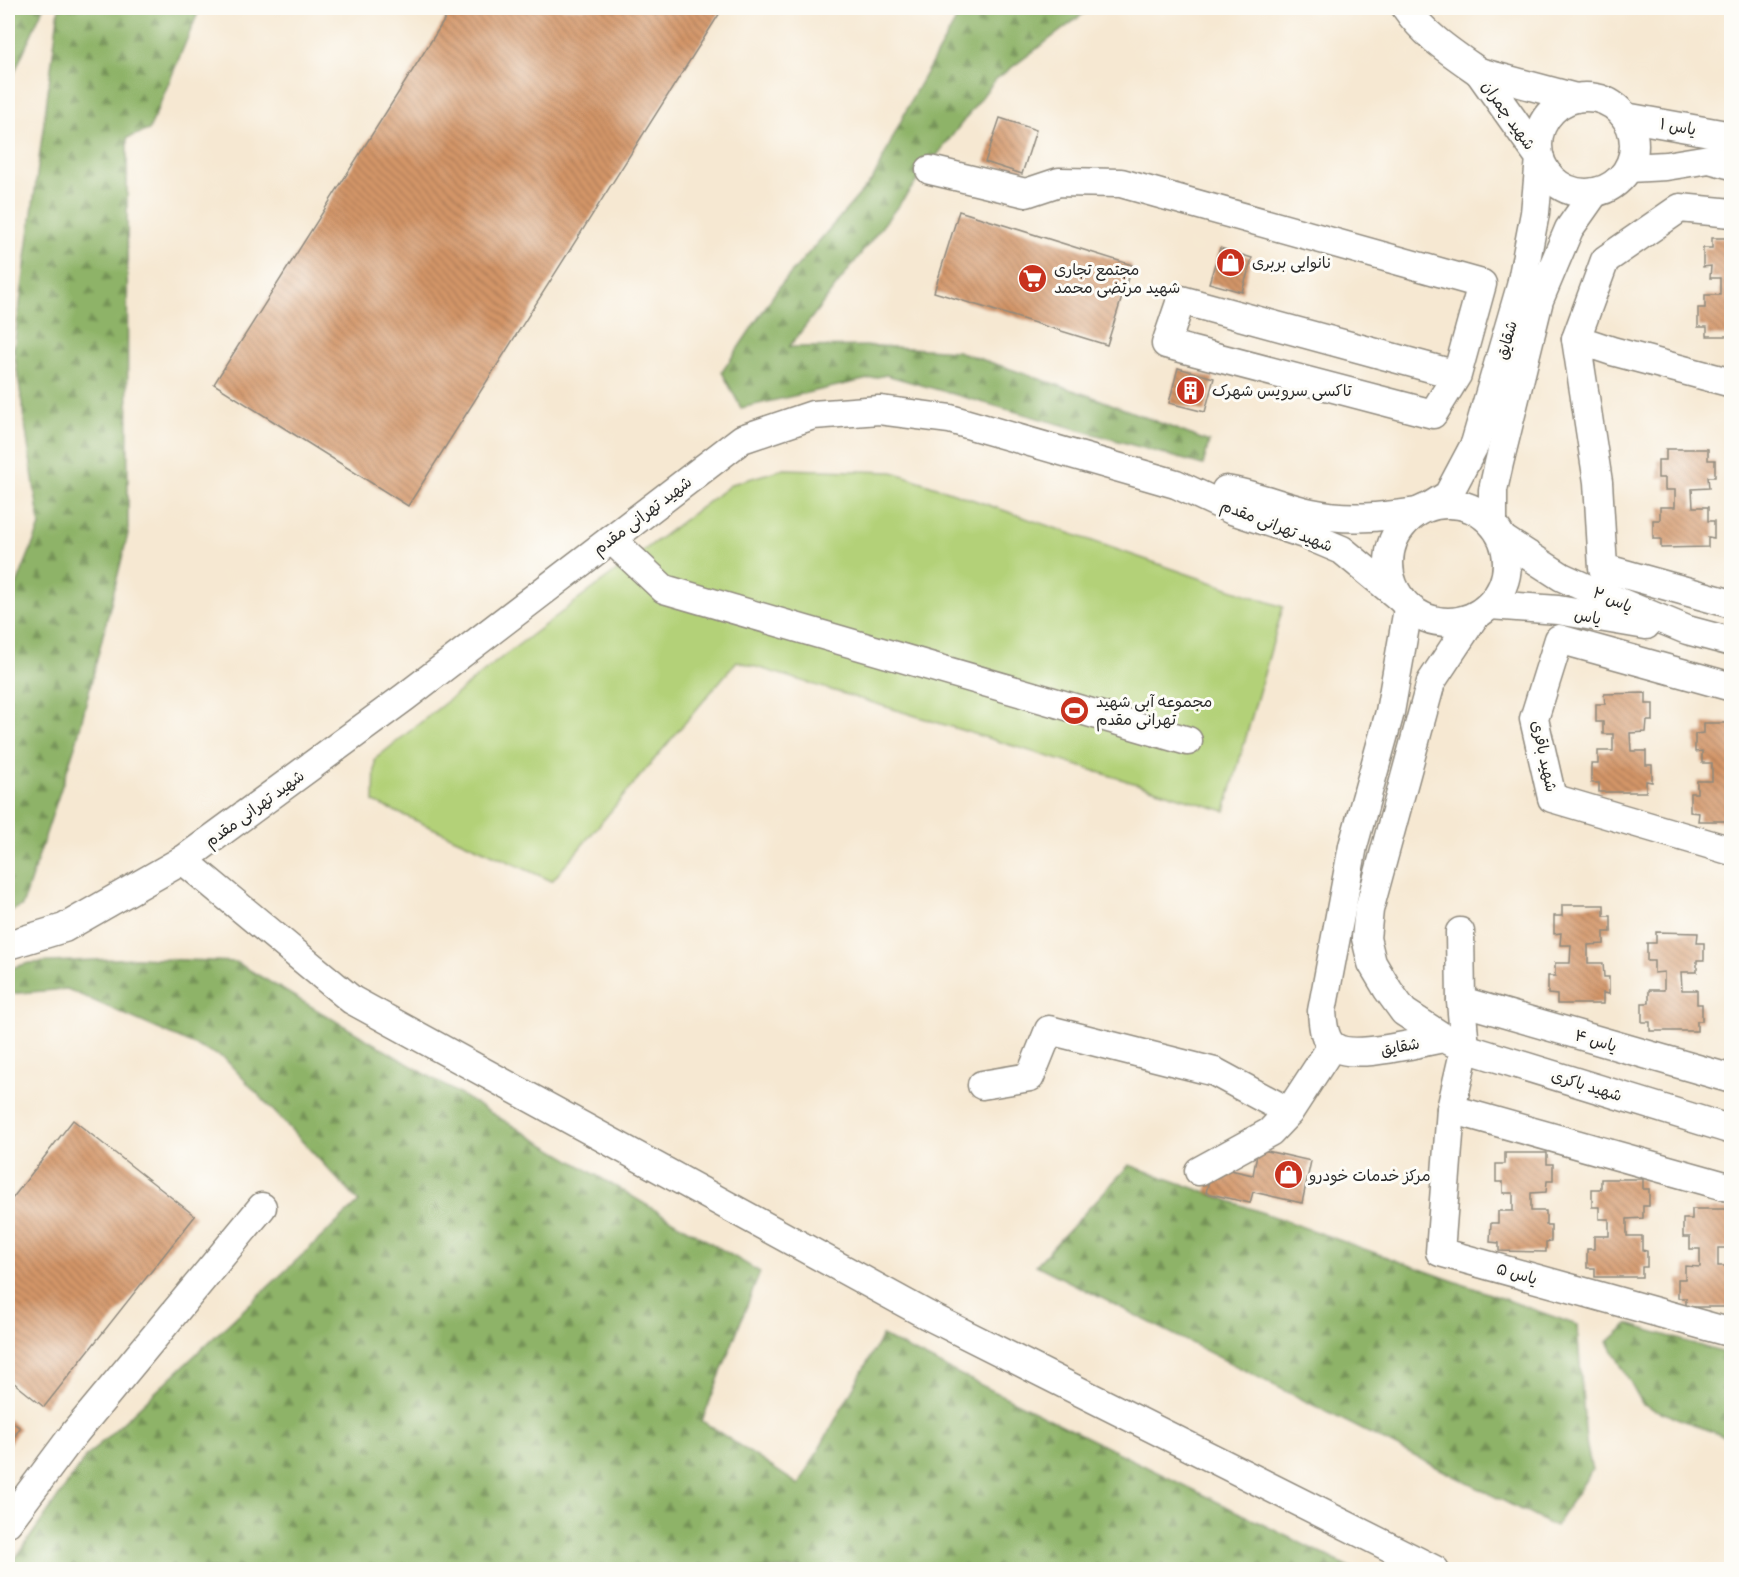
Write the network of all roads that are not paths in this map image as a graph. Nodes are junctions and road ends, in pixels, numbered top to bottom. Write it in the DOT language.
graph roads {
  1 [pos="1406,8"];
  2 [pos="1479,72"];
  3 [pos="1576,98"];
  4 [pos="1625,117"];
  5 [pos="1731,136"];
  6 [pos="1540,158"];
  7 [pos="1731,165"];
  8 [pos="1629,168"];
  9 [pos="930,170"];
  10 [pos="1595,192"];
  11 [pos="1731,213"];
  12 [pos="1576,339"];
  13 [pos="1457,375"];
  14 [pos="1731,383"];
  15 [pos="1176,484"];
  16 [pos="1425,509"];
  17 [pos="1498,532"];
  18 [pos="611,539"];
  19 [pos="1593,591"];
  20 [pos="1404,604"];
  21 [pos="1731,604"];
  22 [pos="1482,611"];
  23 [pos="1731,642"];
  24 [pos="1576,643"];
  25 [pos="1731,687"];
  26 [pos="1188,741"];
  27 [pos="1731,851"];
  28 [pos="183,860"];
  29 [pos="1460,932"];
  30 [pos="8,945"];
  31 [pos="1461,1002"];
  32 [pos="1454,1042"];
  33 [pos="1332,1046"];
  34 [pos="1731,1078"];
  35 [pos="982,1085"];
  36 [pos="1451,1109"];
  37 [pos="1289,1112"];
  38 [pos="1731,1130"];
  39 [pos="1199,1171"];
  40 [pos="1731,1188"];
  41 [pos="262,1208"];
  42 [pos="1731,1333"];
  43 [pos="8,1522"];
  44 [pos="1435,1569"];
  1 -- 2 [label="street, شهید چمران"];
  2 -- 3 [label="street, شهید چمران"];
  2 -- 6 [label="street, شهید چمران"];
  3 -- 4 [label="street"];
  3 -- 6 [label="street"];
  4 -- 5 [label="street, یاس ۱"];
  4 -- 8 [label="street"];
  6 -- 10 [label="street"];
  6 -- 16 [label="street, شقایق"];
  7 -- 8 [label="street, یاس ۱"];
  8 -- 10 [label="street"];
  9 -- 13 [label="street"];
  10 -- 17 [label="street, شقایق"];
  11 -- 12 [label="street"];
  12 -- 14 [label="street"];
  12 -- 19 [label="street"];
  13 -- 13 [label="street"];
  15 -- 16 [label="street, شهید تهرانی مقدم"];
  15 -- 18 [label="street, شهید تهرانی مقدم"];
  15 -- 20 [label="street, شهید تهرانی مقدم"];
  16 -- 17 [label="street"];
  16 -- 20 [label="street"];
  17 -- 19 [label="street, یاس ۲"];
  17 -- 22 [label="street"];
  18 -- 26 [label="street"];
  18 -- 28 [label="street, شهید تهرانی مقدم"];
  19 -- 21 [label="street"];
  19 -- 22 [label="street, یاس"];
  19 -- 23 [label="street, یاس"];
  19 -- 24 [label="street"];
  20 -- 22 [label="street"];
  20 -- 33 [label="street"];
  22 -- 32 [label="street, شقایق"];
  24 -- 25 [label="street"];
  24 -- 27 [label="street, شهید باقری"];
  28 -- 30 [label="street, شهید تهرانی مقدم"];
  28 -- 44 [label="street"];
  29 -- 31 [label="street"];
  31 -- 32 [label="street"];
  31 -- 34 [label="street, یاس ۴"];
  32 -- 33 [label="street, شقایق"];
  32 -- 36 [label="street, یاس ۵"];
  32 -- 38 [label="street, شهید باکری"];
  33 -- 37 [label="street"];
  35 -- 37 [label="street"];
  36 -- 40 [label="street"];
  36 -- 42 [label="street, یاس ۵"];
  37 -- 39 [label="street"];
  41 -- 43 [label="street"];
}
